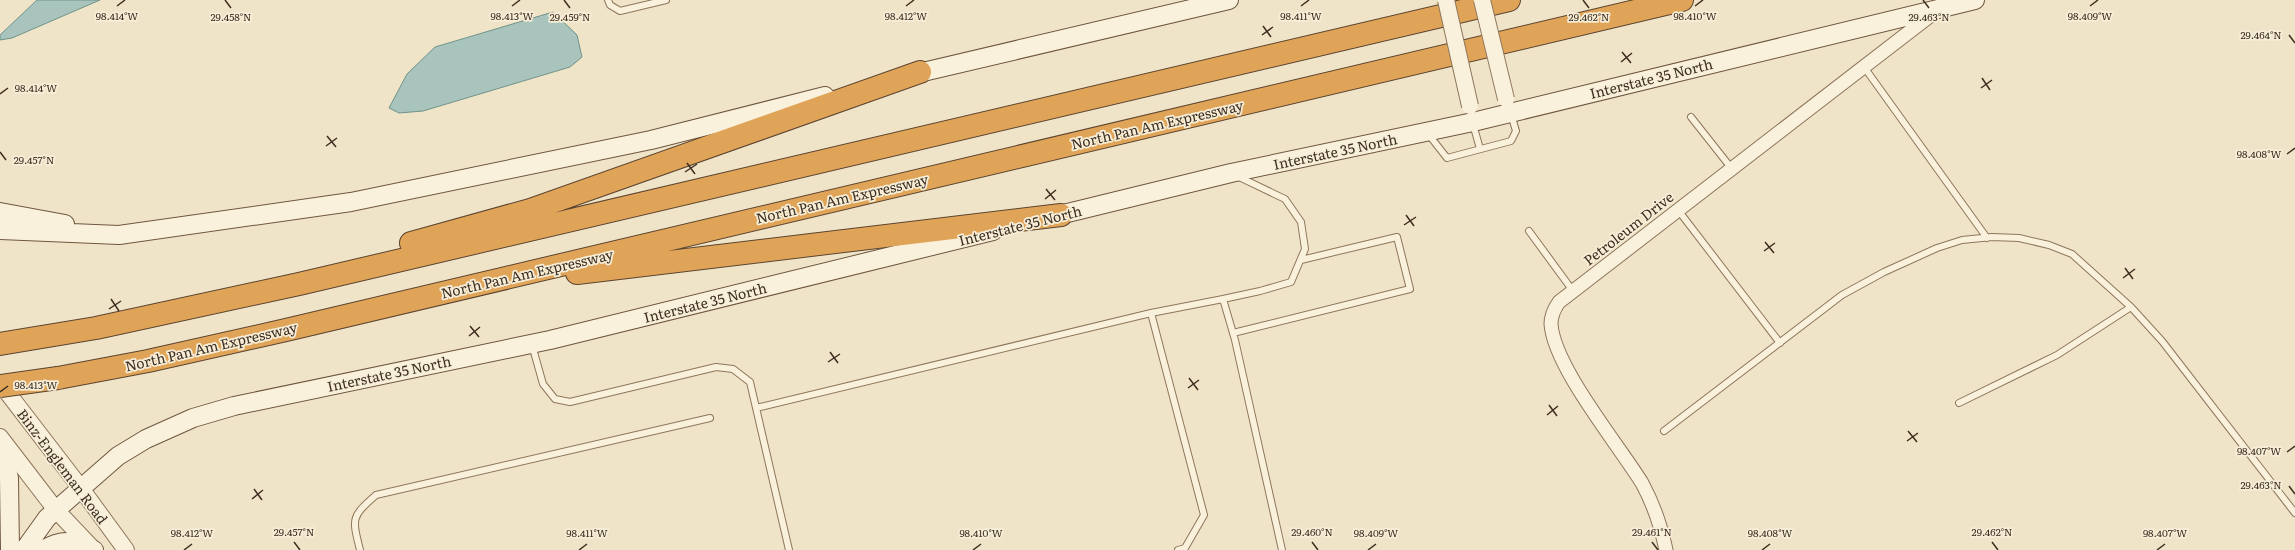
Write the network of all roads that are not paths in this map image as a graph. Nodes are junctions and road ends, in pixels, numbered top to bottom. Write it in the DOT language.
graph roads {
  1 [pos="608,0"];
  2 [pos="666,0"];
  3 [pos="1228,0"];
  4 [pos="1446,0"];
  5 [pos="1482,0"];
  6 [pos="1509,0"];
  7 [pos="1682,0"];
  8 [pos="1975,0"];
  9 [pos="1939,9"];
  10 [pos="1864,67"];
  11 [pos="920,72"];
  12 [pos="1509,106"];
  13 [pos="1471,114"];
  14 [pos="1691,117"];
  15 [pos="1426,131"];
  16 [pos="1480,149"];
  17 [pos="1732,169"];
  18 [pos="1231,173"];
  19 [pos="1678,210"];
  20 [pos="0,212"];
  21 [pos="1060,215"];
  22 [pos="0,230"];
  23 [pos="1528,231"];
  24 [pos="124,234"];
  25 [pos="1987,238"];
  26 [pos="1301,260"];
  27 [pos="463,288"];
  28 [pos="1573,291"];
  29 [pos="1223,299"];
  30 [pos="2131,307"];
  31 [pos="1151,313"];
  32 [pos="96,328"];
  33 [pos="1232,333"];
  34 [pos="1780,343"];
  35 [pos="0,344"];
  36 [pos="531,344"];
  37 [pos="0,383"];
  38 [pos="0,386"];
  39 [pos="1959,403"];
  40 [pos="756,408"];
  41 [pos="710,418"];
  42 [pos="1664,431"];
  43 [pos="0,437"];
  44 [pos="0,443"];
  45 [pos="80,487"];
  46 [pos="56,510"];
  47 [pos="2295,513"];
  48 [pos="10,550"];
  49 [pos="24,550"];
  50 [pos="43,550"];
  51 [pos="94,550"];
  52 [pos="126,550"];
  53 [pos="360,550"];
  54 [pos="789,550"];
  55 [pos="1178,550"];
  56 [pos="1282,550"];
  57 [pos="1666,550"];
  1 -- 2 [label="lane"];
  3 -- 11 [label="main road"];
  4 -- 13 [label="street, bridge"];
  5 -- 12 [label="street, bridge"];
  6 -- 32 [label="highway"];
  7 -- 27 [label="highway, North Pan Am Expressway"];
  8 -- 9 [label="main road, Interstate 35 North"];
  9 -- 10 [label="street, Petroleum Drive"];
  9 -- 12 [label="main road, Interstate 35 North"];
  10 -- 17 [label="street, Petroleum Drive"];
  10 -- 25 [label="lane"];
  11 -- 24 [label="main road"];
  11 -- 32 [label="highway"];
  12 -- 13 [label="main road, Interstate 35 North"];
  12 -- 16 [label="lane"];
  13 -- 15 [label="main road, Interstate 35 North"];
  13 -- 16 [label="lane"];
  14 -- 17 [label="lane"];
  15 -- 16 [label="lane"];
  15 -- 18 [label="main road, Interstate 35 North"];
  17 -- 19 [label="street, Petroleum Drive"];
  18 -- 21 [label="main road, Interstate 35 North"];
  18 -- 26 [label="lane"];
  19 -- 28 [label="street, Petroleum Drive"];
  19 -- 34 [label="lane"];
  20 -- 24 [label="main road"];
  21 -- 27 [label="highway"];
  21 -- 36 [label="main road, Interstate 35 North"];
  22 -- 24 [label="main road"];
  23 -- 28 [label="lane"];
  25 -- 30 [label="lane"];
  25 -- 34 [label="lane"];
  26 -- 29 [label="lane"];
  26 -- 33 [label="lane"];
  27 -- 38 [label="highway, North Pan Am Expressway, bridge"];
  28 -- 57 [label="street, Petroleum Drive"];
  29 -- 31 [label="lane"];
  29 -- 33 [label="lane"];
  30 -- 39 [label="lane"];
  30 -- 47 [label="lane"];
  31 -- 40 [label="lane"];
  31 -- 55 [label="lane"];
  32 -- 35 [label="highway"];
  33 -- 56 [label="lane"];
  34 -- 42 [label="lane"];
  36 -- 40 [label="lane"];
  36 -- 45 [label="main road, Interstate 35 North"];
  37 -- 45 [label="street, Binz-Engleman Road"];
  40 -- 54 [label="lane"];
  41 -- 53 [label="lane"];
  43 -- 46 [label="street, Binz-Engleman Road"];
  44 -- 48 [label="main road"];
  45 -- 46 [label="main road, Interstate 35 North"];
  45 -- 52 [label="street, Binz-Engleman Road"];
  46 -- 49 [label="main road, Interstate 35 North"];
  46 -- 51 [label="street, Binz-Engleman Road"];
  50 -- 51 [label="main road"];
}
